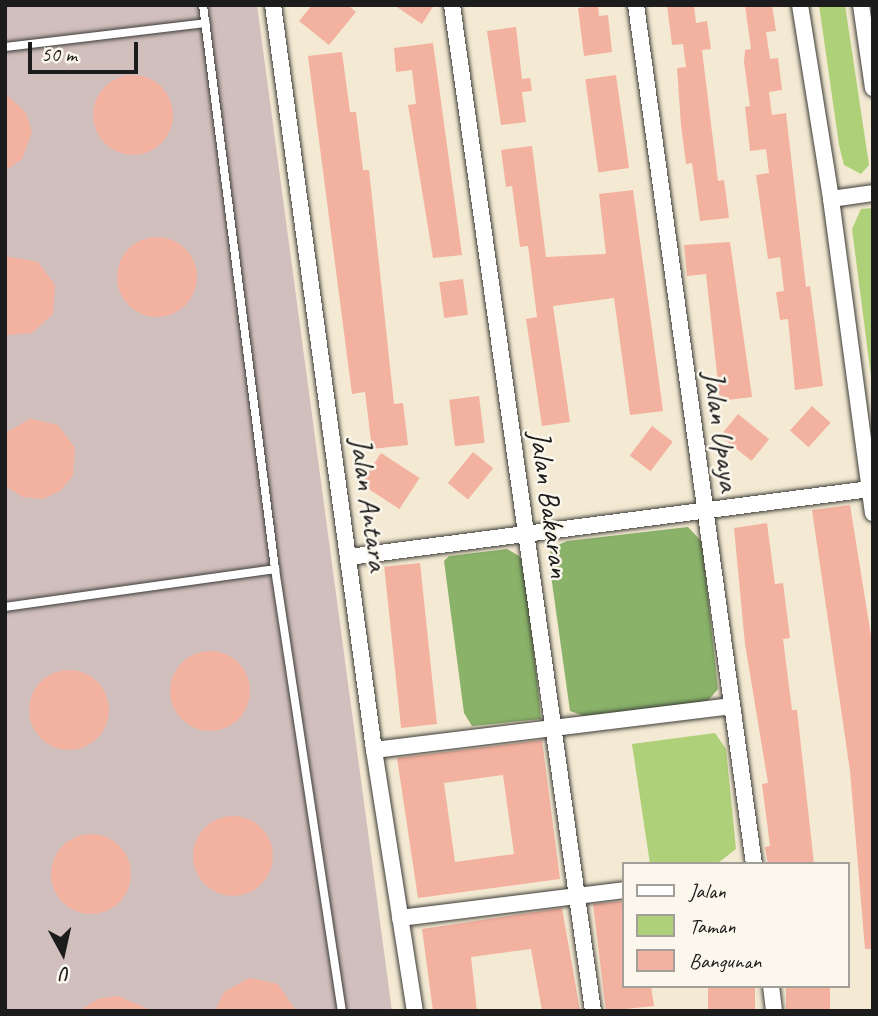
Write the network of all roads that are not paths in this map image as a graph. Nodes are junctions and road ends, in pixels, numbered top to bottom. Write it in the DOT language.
graph roads {
  1 [pos="203,5"];
  2 [pos="272,5"];
  3 [pos="452,5"];
  4 [pos="636,5"];
  5 [pos="800,5"];
  6 [pos="861,5"];
  7 [pos="206,23"];
  8 [pos="869,42"];
  9 [pos="5,47"];
  10 [pos="873,88"];
  11 [pos="873,194"];
  12 [pos="831,199"];
  13 [pos="870,489"];
  14 [pos="704,508"];
  15 [pos="873,513"];
  16 [pos="525,532"];
  17 [pos="349,557"];
  18 [pos="275,569"];
  19 [pos="5,607"];
  20 [pos="730,706"];
  21 [pos="553,728"];
  22 [pos="374,750"];
  23 [pos="754,862"];
  24 [pos="622,890"];
  25 [pos="575,896"];
  26 [pos="400,918"];
  27 [pos="771,988"];
  28 [pos="342,1011"];
  29 [pos="415,1011"];
  30 [pos="593,1011"];
  31 [pos="775,1011"];
  1 -- 7 [label="lane"];
  2 -- 17 [label="street, Jalan Antara"];
  3 -- 16 [label="street, Jalan Bakaran"];
  4 -- 14 [label="street, Jalan Upaya"];
  5 -- 12 [label="street"];
  6 -- 8 [label="street"];
  7 -- 9 [label="lane"];
  7 -- 18 [label="lane"];
  8 -- 10 [label="street"];
  11 -- 12 [label="street"];
  12 -- 13 [label="street"];
  13 -- 14 [label="street"];
  13 -- 15 [label="street"];
  14 -- 16 [label="street"];
  14 -- 20 [label="street, Jalan Upaya"];
  16 -- 17 [label="street"];
  16 -- 21 [label="street, Jalan Bakaran"];
  17 -- 22 [label="street, Jalan Antara"];
  18 -- 19 [label="lane"];
  18 -- 28 [label="lane"];
  20 -- 21 [label="street"];
  20 -- 23 [label="street, Jalan Upaya"];
  21 -- 22 [label="street"];
  21 -- 25 [label="street, Jalan Bakaran"];
  22 -- 26 [label="street, Jalan Antara"];
  24 -- 25 [label="street"];
  25 -- 26 [label="street"];
  25 -- 30 [label="street, Jalan Bakaran"];
  26 -- 29 [label="street, Jalan Antara"];
  27 -- 31 [label="street"];
}
